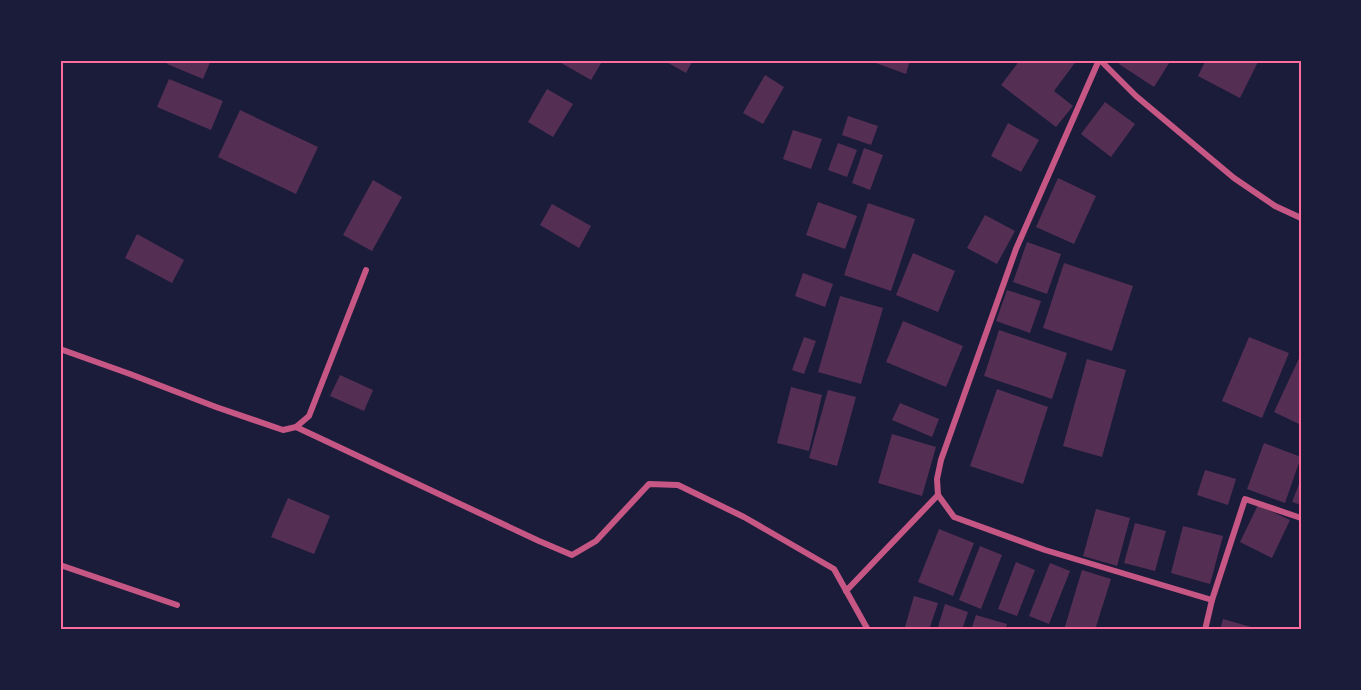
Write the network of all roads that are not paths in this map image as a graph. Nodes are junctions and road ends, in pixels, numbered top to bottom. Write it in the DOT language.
graph roads {
  1 [pos="1100,60"];
  2 [pos="1301,218"];
  3 [pos="366,270"];
  4 [pos="60,350"];
  5 [pos="296,428"];
  6 [pos="938,495"];
  7 [pos="1301,518"];
  8 [pos="60,565"];
  9 [pos="846,591"];
  10 [pos="1212,600"];
  11 [pos="177,605"];
  12 [pos="868,630"];
  13 [pos="1204,630"];
  1 -- 2 [label="street"];
  1 -- 6 [label="street"];
  3 -- 5 [label="street"];
  4 -- 5 [label="street"];
  5 -- 9 [label="street"];
  6 -- 9 [label="street"];
  6 -- 10 [label="street"];
  7 -- 10 [label="street"];
  8 -- 11 [label="street"];
  9 -- 12 [label="street"];
  10 -- 13 [label="street"];
}
